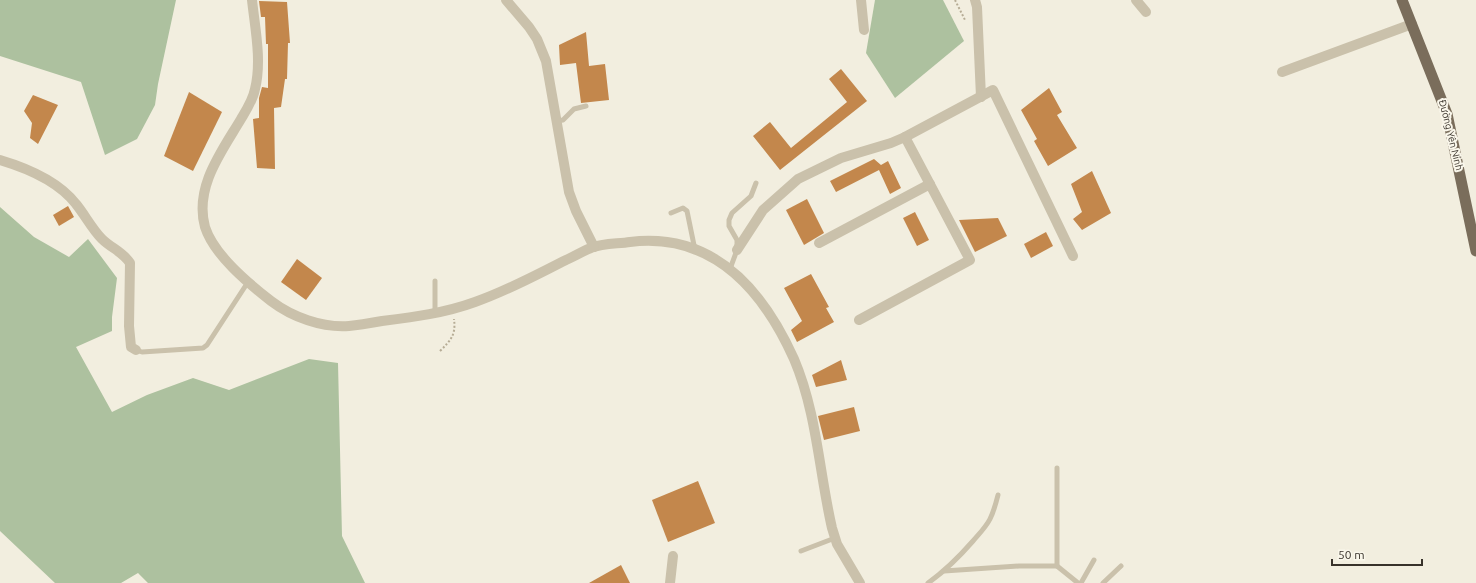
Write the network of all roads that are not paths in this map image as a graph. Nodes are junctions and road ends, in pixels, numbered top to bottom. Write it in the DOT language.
graph roads {
  1 [pos="252,0"];
  2 [pos="506,0"];
  3 [pos="861,0"];
  4 [pos="975,0"];
  5 [pos="1136,0"];
  6 [pos="1402,0"];
  7 [pos="1146,12"];
  8 [pos="1412,24"];
  9 [pos="864,30"];
  10 [pos="1282,72"];
  11 [pos="981,96"];
  12 [pos="586,106"];
  13 [pos="556,121"];
  14 [pos="905,137"];
  15 [pos="0,160"];
  16 [pos="756,183"];
  17 [pos="930,184"];
  18 [pos="671,212"];
  19 [pos="819,243"];
  20 [pos="594,246"];
  21 [pos="695,250"];
  22 [pos="737,250"];
  23 [pos="1476,251"];
  24 [pos="1073,256"];
  25 [pos="730,269"];
  26 [pos="435,281"];
  27 [pos="248,282"];
  28 [pos="435,314"];
  29 [pos="859,320"];
  30 [pos="136,350"];
  31 [pos="1057,468"];
  32 [pos="998,495"];
  33 [pos="835,538"];
  34 [pos="801,551"];
  35 [pos="673,556"];
  36 [pos="1094,560"];
  37 [pos="1057,566"];
  38 [pos="1121,566"];
  39 [pos="944,571"];
  40 [pos="670,583"];
  41 [pos="860,583"];
  42 [pos="928,583"];
  43 [pos="1078,583"];
  44 [pos="1081,583"];
  45 [pos="1103,583"];
  1 -- 27 [label="street"];
  2 -- 13 [label="street"];
  3 -- 9 [label="street"];
  4 -- 11 [label="street"];
  5 -- 7 [label="street"];
  6 -- 8 [label="main road, Đường Yên Ninh"];
  8 -- 10 [label="street"];
  8 -- 23 [label="main road, Đường Yên Ninh"];
  11 -- 14 [label="street"];
  11 -- 24 [label="street"];
  12 -- 13 [label="lane"];
  13 -- 20 [label="street"];
  14 -- 17 [label="street"];
  14 -- 22 [label="street"];
  15 -- 30 [label="street"];
  16 -- 22 [label="lane"];
  17 -- 19 [label="street"];
  17 -- 29 [label="street"];
  18 -- 21 [label="lane"];
  20 -- 21 [label="street"];
  20 -- 28 [label="street"];
  21 -- 25 [label="street"];
  22 -- 25 [label="lane"];
  25 -- 33 [label="street"];
  26 -- 28 [label="lane"];
  27 -- 28 [label="street"];
  27 -- 30 [label="lane"];
  31 -- 37 [label="lane"];
  32 -- 39 [label="lane"];
  33 -- 34 [label="lane"];
  33 -- 41 [label="street"];
  35 -- 40 [label="street"];
  36 -- 44 [label="lane"];
  37 -- 39 [label="lane"];
  37 -- 43 [label="lane"];
  38 -- 45 [label="lane"];
  39 -- 42 [label="lane"];
}
